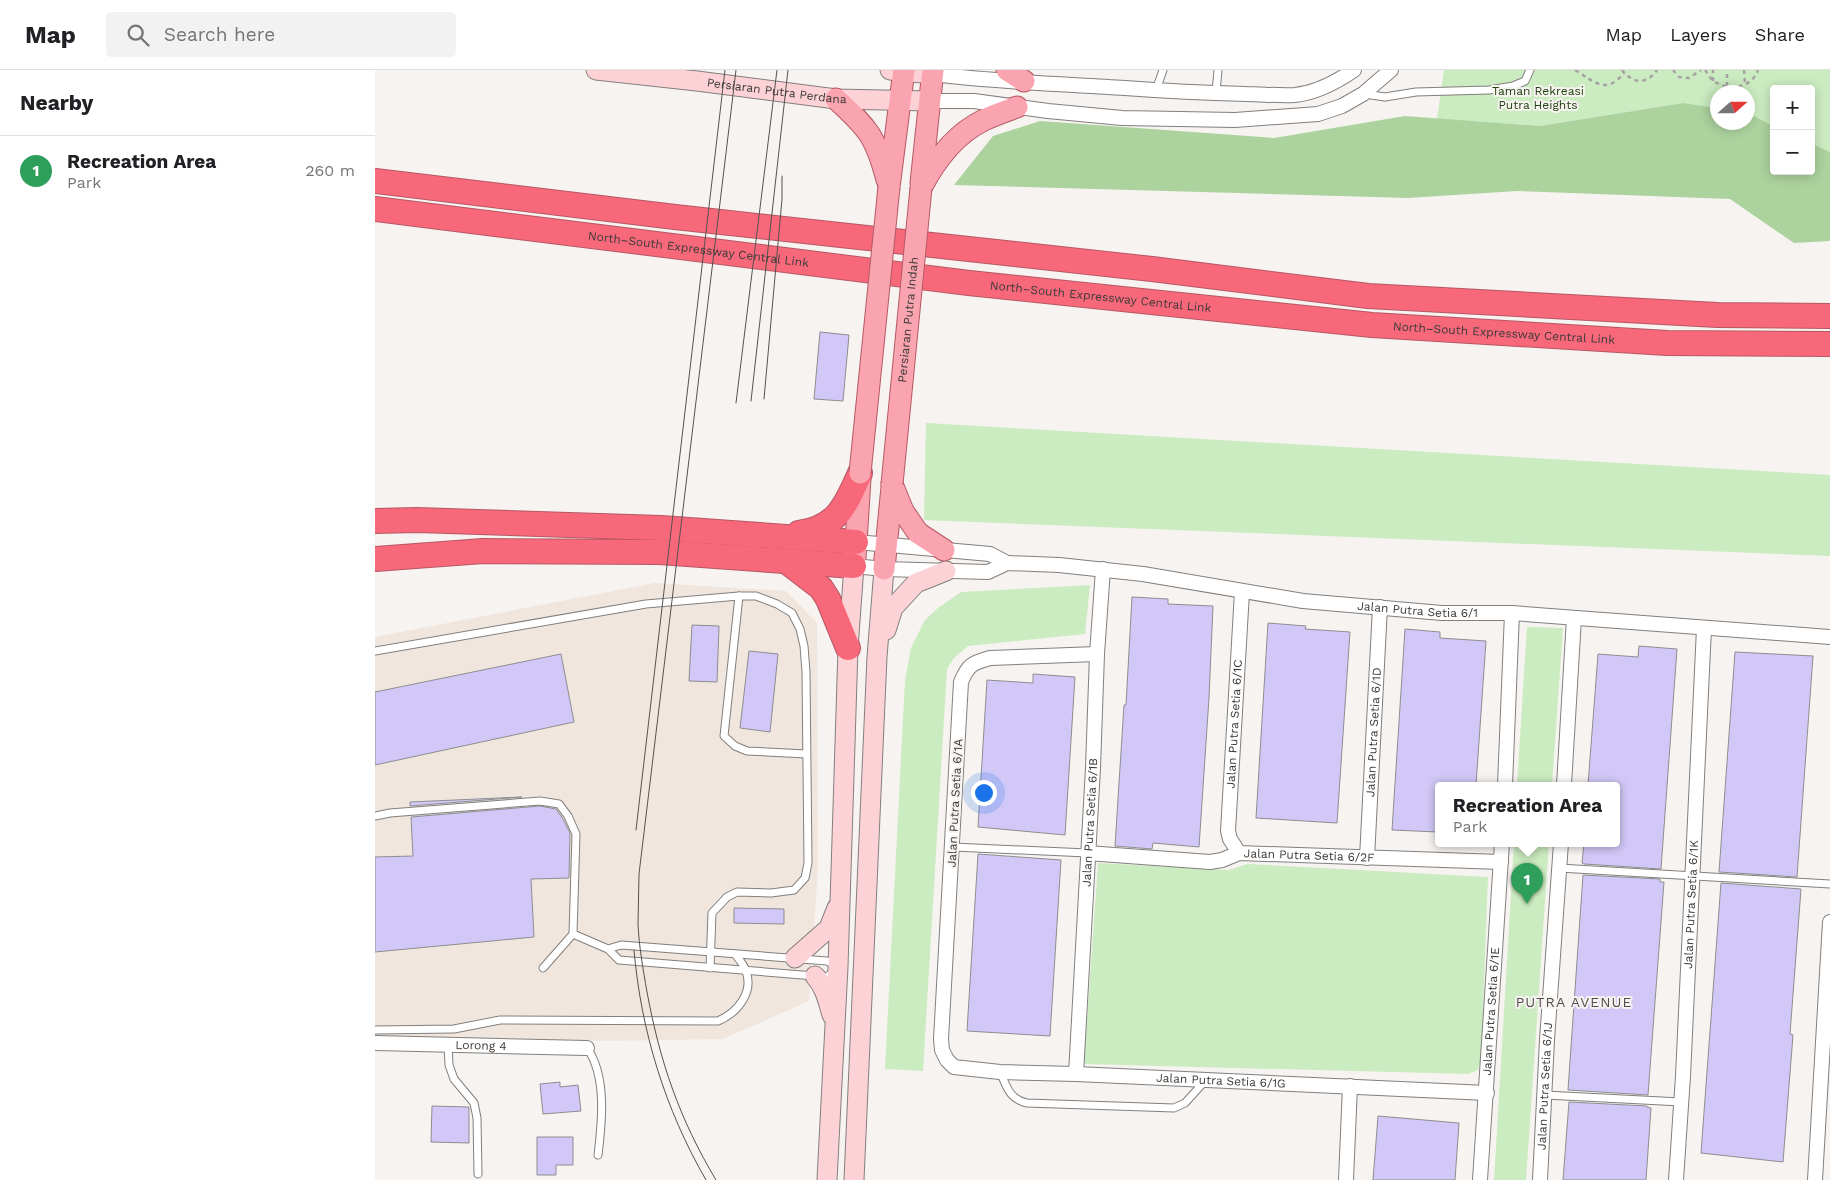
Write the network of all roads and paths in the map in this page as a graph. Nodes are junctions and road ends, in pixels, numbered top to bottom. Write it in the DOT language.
graph roads {
  1 [pos="596,70"];
  2 [pos="900,70"];
  3 [pos="1163,70"];
  4 [pos="1218,70"];
  5 [pos="1354,70"];
  6 [pos="1391,70"];
  7 [pos="1530,70"];
  8 [pos="1575,70"];
  9 [pos="1657,70"];
  10 [pos="1673,70"];
  11 [pos="1703,70"];
  12 [pos="1713,70"];
  13 [pos="1727,70"];
  14 [pos="1744,70"];
  15 [pos="1758,70"];
  16 [pos="1623,71"];
  17 [pos="933,72"];
  18 [pos="1015,75"];
  19 [pos="1713,82"];
  20 [pos="1745,84"];
  21 [pos="1724,85"];
  22 [pos="1727,85"];
  23 [pos="1742,85"];
  24 [pos="1156,90"];
  25 [pos="1216,93"];
  26 [pos="1363,94"];
  27 [pos="835,99"];
  28 [pos="901,100"];
  29 [pos="930,101"];
  30 [pos="1017,107"];
  31 [pos="375,181"];
  32 [pos="889,187"];
  33 [pos="921,188"];
  34 [pos="375,209"];
  35 [pos="1830,316"];
  36 [pos="1830,344"];
  37 [pos="860,473"];
  38 [pos="892,484"];
  39 [pos="375,522"];
  40 [pos="782,536"];
  41 [pos="856,542"];
  42 [pos="887,545"];
  43 [pos="944,550"];
  44 [pos="375,559"];
  45 [pos="787,562"];
  46 [pos="1007,563"];
  47 [pos="854,566"];
  48 [pos="884,569"];
  49 [pos="1103,569"];
  50 [pos="945,571"];
  51 [pos="1242,592"];
  52 [pos="739,596"];
  53 [pos="1380,607"];
  54 [pos="1513,613"];
  55 [pos="1574,618"];
  56 [pos="1704,628"];
  57 [pos="1830,637"];
  58 [pos="848,648"];
  59 [pos="375,651"];
  60 [pos="1097,654"];
  61 [pos="877,657"];
  62 [pos="806,754"];
  63 [pos="1505,782"];
  64 [pos="1564,782"];
  65 [pos="375,816"];
  66 [pos="953,847"];
  67 [pos="1502,847"];
  68 [pos="1561,847"];
  69 [pos="1239,853"];
  70 [pos="1087,854"];
  71 [pos="1367,858"];
  72 [pos="1501,862"];
  73 [pos="1559,868"];
  74 [pos="1692,876"];
  75 [pos="1830,884"];
  76 [pos="840,901"];
  77 [pos="1830,922"];
  78 [pos="573,934"];
  79 [pos="865,939"];
  80 [pos="608,949"];
  81 [pos="710,952"];
  82 [pos="735,954"];
  83 [pos="795,958"];
  84 [pos="838,967"];
  85 [pos="543,968"];
  86 [pos="709,968"];
  87 [pos="746,971"];
  88 [pos="815,976"];
  89 [pos="863,1001"];
  90 [pos="835,1028"];
  91 [pos="375,1030"];
  92 [pos="375,1043"];
  93 [pos="448,1044"];
  94 [pos="587,1048"];
  95 [pos="954,1067"];
  96 [pos="1000,1072"];
  97 [pos="1076,1074"];
  98 [pos="1205,1081"];
  99 [pos="1350,1086"];
  100 [pos="1487,1093"];
  101 [pos="1545,1095"];
  102 [pos="1681,1102"];
  103 [pos="598,1155"];
  104 [pos="478,1174"];
  105 [pos="827,1180"];
  106 [pos="854,1180"];
  107 [pos="1346,1180"];
  108 [pos="1480,1180"];
  109 [pos="1540,1180"];
  110 [pos="1676,1180"];
  111 [pos="1815,1180"];
  1 -- 27 [label="main road, Persiaran Putra Perdana"];
  2 -- 17 [label="main road"];
  2 -- 28 [label="main road"];
  3 -- 24 [label="lane"];
  4 -- 25 [label="lane"];
  5 -- 25 [label="street"];
  6 -- 26 [label="street"];
  7 -- 26 [label="lane"];
  8 -- 16 [label="path"];
  9 -- 16 [label="path"];
  10 -- 11 [label="path"];
  11 -- 19 [label="path"];
  12 -- 19 [label="path"];
  13 -- 22 [label="path"];
  14 -- 20 [label="path"];
  15 -- 20 [label="path"];
  17 -- 18 [label="street"];
  17 -- 29 [label="main road, Persiaran Putra Indah"];
  18 -- 24 [label="street"];
  19 -- 21 [label="path"];
  20 -- 23 [label="path"];
  24 -- 25 [label="street"];
  26 -- 30 [label="street"];
  27 -- 28 [label="main road, Persiaran Putra Perdana"];
  27 -- 32 [label="main road"];
  28 -- 29 [label="main road, Persiaran Putra Perdana"];
  28 -- 32 [label="main road"];
  29 -- 30 [label="street"];
  29 -- 33 [label="main road, Persiaran Putra Indah"];
  30 -- 33 [label="main road"];
  31 -- 35 [label="highway"];
  32 -- 37 [label="main road, bridge"];
  33 -- 38 [label="main road, Persiaran Putra Indah, bridge"];
  34 -- 36 [label="highway, North–South Expressway Central Link"];
  37 -- 40 [label="highway"];
  37 -- 41 [label="main road"];
  38 -- 42 [label="main road, Persiaran Putra Indah"];
  38 -- 43 [label="main road"];
  39 -- 40 [label="highway"];
  40 -- 41 [label="highway"];
  41 -- 42 [label="street"];
  41 -- 47 [label="main road"];
  42 -- 43 [label="street"];
  42 -- 48 [label="main road, Persiaran Putra Indah"];
  43 -- 46 [label="street"];
  44 -- 45 [label="highway"];
  45 -- 47 [label="highway"];
  45 -- 58 [label="highway"];
  46 -- 49 [label="street, Jalan Putra Setia 6/1"];
  46 -- 50 [label="street"];
  47 -- 48 [label="street"];
  47 -- 58 [label="main road"];
  48 -- 50 [label="street"];
  48 -- 61 [label="main road"];
  49 -- 51 [label="street, Jalan Putra Setia 6/1"];
  49 -- 60 [label="street, Jalan Putra Setia 6/1B"];
  50 -- 61 [label="main road"];
  51 -- 53 [label="street, Jalan Putra Setia 6/1"];
  51 -- 69 [label="street, Jalan Putra Setia 6/1C"];
  52 -- 59 [label="lane"];
  52 -- 62 [label="lane"];
  52 -- 62 [label="lane"];
  53 -- 54 [label="street, Jalan Putra Setia 6/1"];
  53 -- 71 [label="street, Jalan Putra Setia 6/1D"];
  54 -- 55 [label="street, Jalan Putra Setia 6/1"];
  54 -- 63 [label="street"];
  55 -- 56 [label="street, Jalan Putra Setia 6/1"];
  55 -- 64 [label="street"];
  56 -- 57 [label="street, Jalan Putra Setia 6/1"];
  56 -- 74 [label="street, Jalan Putra Setia 6/1K"];
  58 -- 76 [label="main road"];
  60 -- 66 [label="street, Jalan Putra Setia 6/1A"];
  60 -- 70 [label="street, Jalan Putra Setia 6/1B"];
  61 -- 79 [label="main road"];
  62 -- 81 [label="lane"];
  65 -- 78 [label="lane"];
  66 -- 70 [label="lane"];
  66 -- 95 [label="street, Jalan Putra Setia 6/1A"];
  67 -- 72 [label="street, Jalan Putra Setia 6/1E"];
  68 -- 73 [label="street, Jalan Putra Setia 6/1J"];
  69 -- 70 [label="street, Jalan Putra Setia 6/2F"];
  69 -- 71 [label="street, Jalan Putra Setia 6/2F"];
  70 -- 97 [label="street, Jalan Putra Setia 6/1B"];
  71 -- 72 [label="street, Jalan Putra Setia 6/2F"];
  72 -- 100 [label="street, Jalan Putra Setia 6/1E"];
  73 -- 74 [label="lane"];
  73 -- 101 [label="street, Jalan Putra Setia 6/1J"];
  74 -- 75 [label="lane"];
  74 -- 102 [label="street, Jalan Putra Setia 6/1K"];
  76 -- 83 [label="main road"];
  76 -- 84 [label="main road"];
  77 -- 111 [label="street"];
  78 -- 80 [label="lane"];
  78 -- 85 [label="lane"];
  79 -- 84 [label="main road"];
  79 -- 89 [label="main road"];
  80 -- 81 [label="lane"];
  80 -- 86 [label="lane"];
  81 -- 82 [label="lane"];
  81 -- 86 [label="lane"];
  82 -- 83 [label="lane"];
  82 -- 87 [label="lane"];
  83 -- 84 [label="lane"];
  84 -- 88 [label="lane"];
  84 -- 89 [label="main road"];
  84 -- 90 [label="main road"];
  86 -- 87 [label="lane"];
  87 -- 88 [label="lane"];
  87 -- 91 [label="lane"];
  88 -- 90 [label="main road"];
  89 -- 106 [label="main road"];
  90 -- 105 [label="main road"];
  92 -- 93 [label="street, Lorong 4"];
  93 -- 94 [label="street, Lorong 4"];
  93 -- 104 [label="lane"];
  94 -- 103 [label="lane"];
  95 -- 96 [label="street, Jalan Putra Setia 6/1G"];
  96 -- 97 [label="street, Jalan Putra Setia 6/1G"];
  96 -- 98 [label="lane"];
  97 -- 98 [label="street, Jalan Putra Setia 6/1G"];
  98 -- 99 [label="street, Jalan Putra Setia 6/1G"];
  99 -- 100 [label="street, Jalan Putra Setia 6/1G"];
  99 -- 107 [label="street"];
  100 -- 108 [label="street, Jalan Putra Setia 6/1E"];
  101 -- 102 [label="lane"];
  101 -- 109 [label="street, Jalan Putra Setia 6/1J"];
  102 -- 110 [label="street, Jalan Putra Setia 6/1K"];
}
